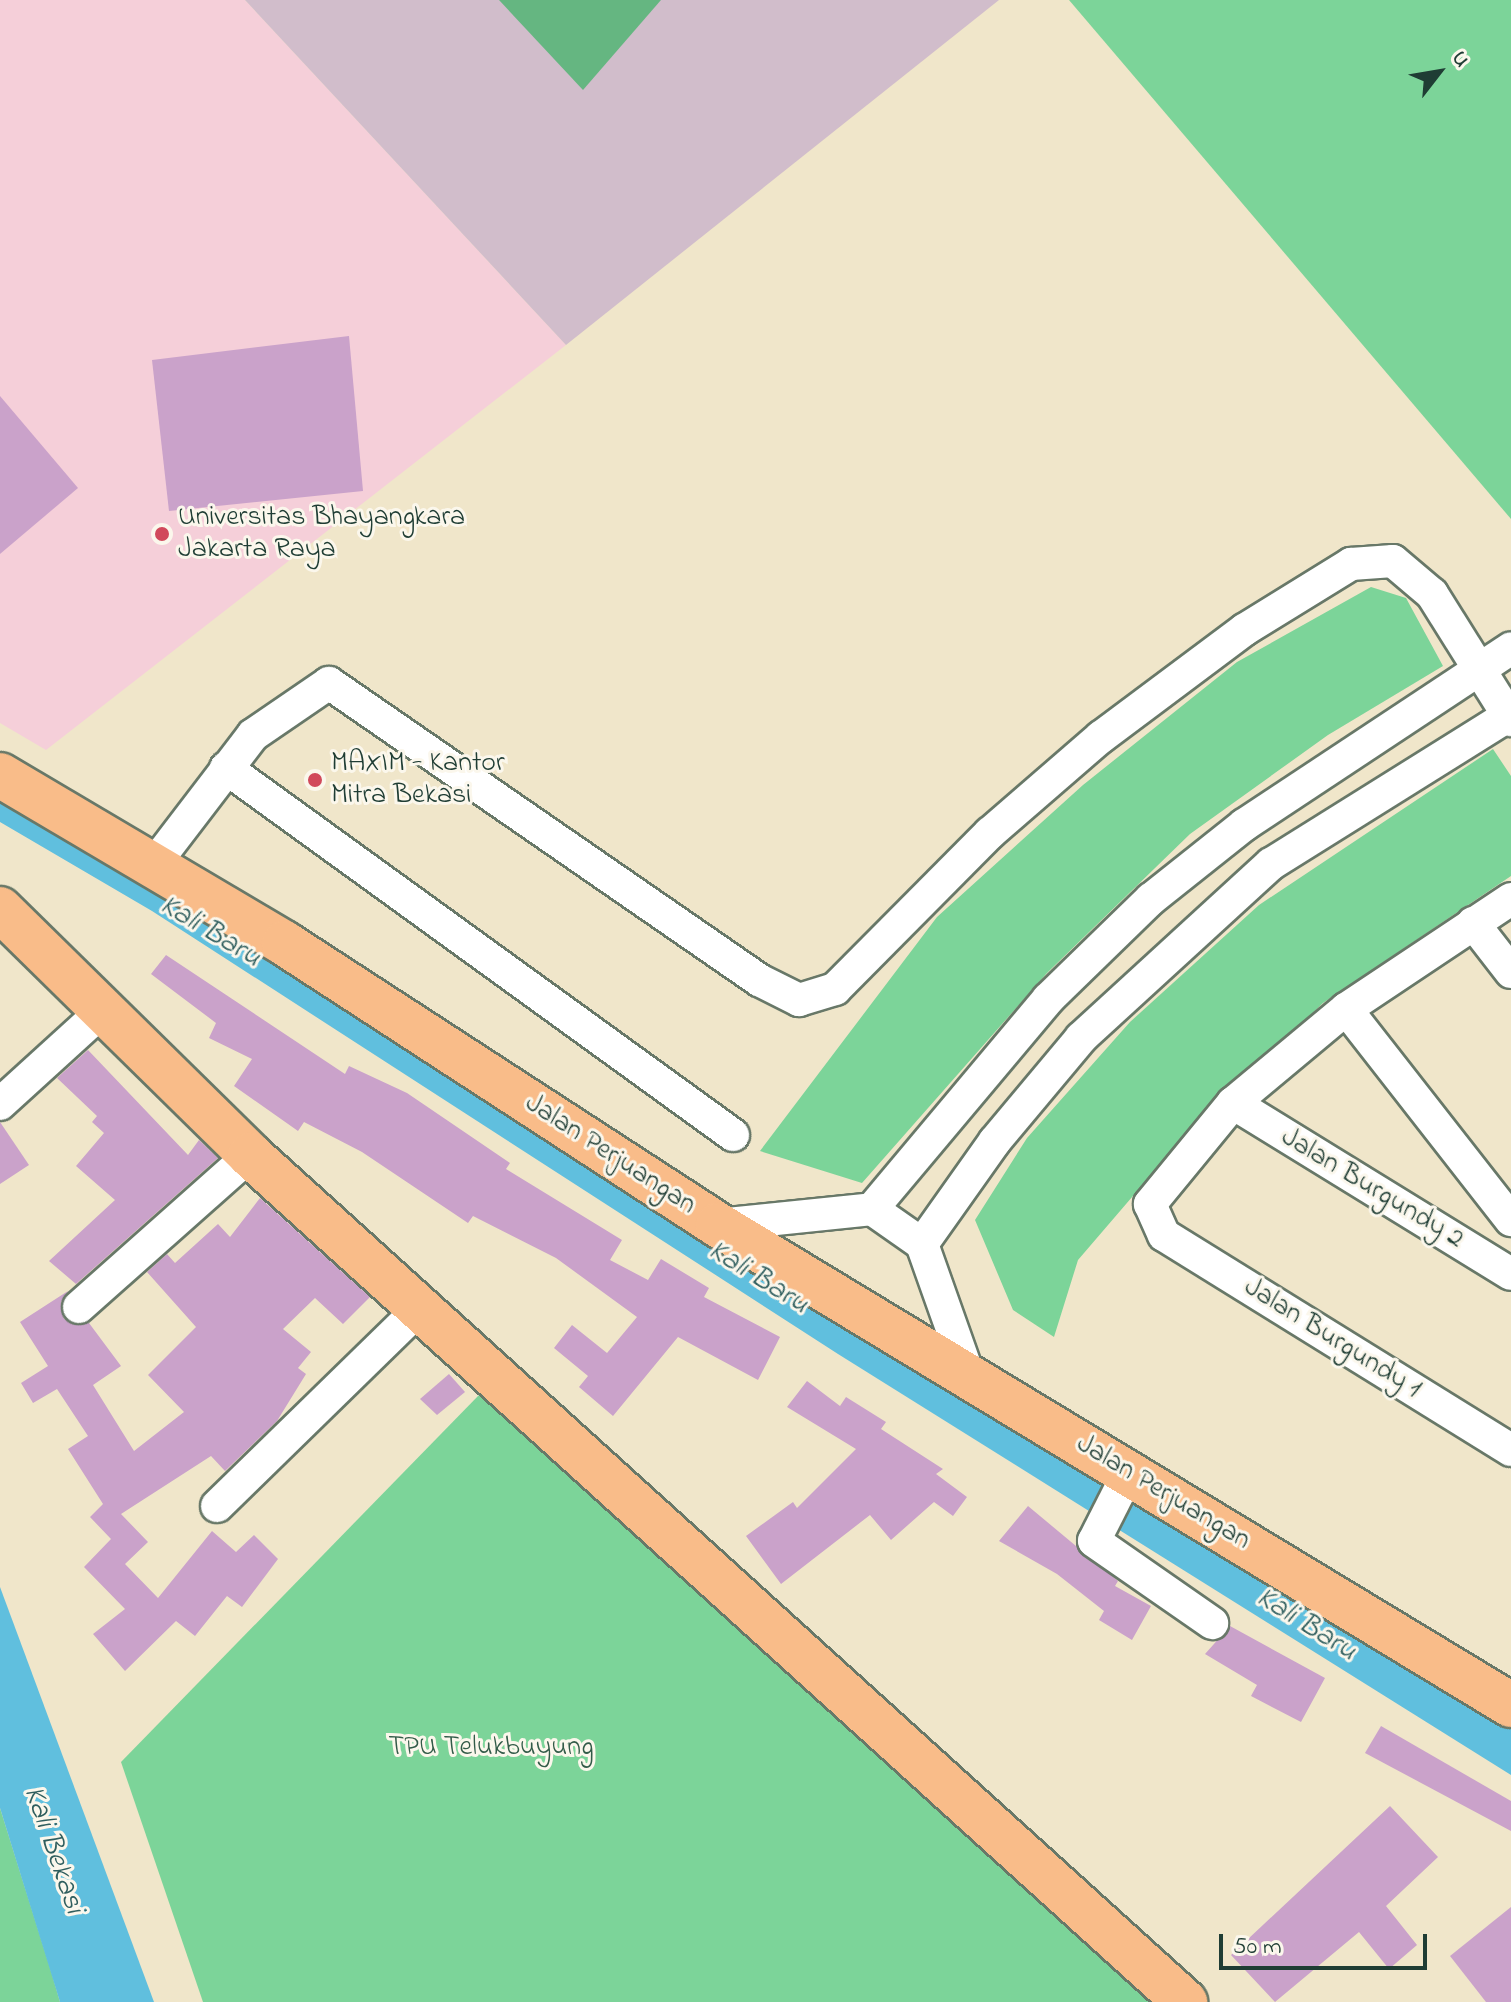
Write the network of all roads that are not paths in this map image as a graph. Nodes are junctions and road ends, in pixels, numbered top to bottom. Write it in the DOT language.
graph roads {
  1 [pos="1511,648"];
  2 [pos="1476,672"];
  3 [pos="1510,717"];
  4 [pos="226,768"];
  5 [pos="0,775"];
  6 [pos="152,867"];
  7 [pos="1511,899"];
  8 [pos="0,909"];
  9 [pos="1473,923"];
  10 [pos="1511,972"];
  11 [pos="1346,1009"];
  12 [pos="101,1012"];
  13 [pos="1233,1103"];
  14 [pos="0,1104"];
  15 [pos="733,1135"];
  16 [pos="250,1155"];
  17 [pos="872,1209"];
  18 [pos="1511,1220"];
  19 [pos="718,1225"];
  20 [pos="922,1244"];
  21 [pos="1511,1274"];
  22 [pos="79,1307"];
  23 [pos="419,1309"];
  24 [pos="968,1374"];
  25 [pos="1511,1450"];
  26 [pos="1126,1478"];
  27 [pos="217,1506"];
  28 [pos="1212,1623"];
  29 [pos="1511,1705"];
  30 [pos="1185,2002"];
  1 -- 2 [label="street"];
  2 -- 3 [label="street"];
  2 -- 4 [label="street"];
  2 -- 17 [label="street"];
  3 -- 20 [label="street"];
  4 -- 6 [label="street"];
  4 -- 15 [label="street"];
  5 -- 6 [label="main road, Jalan Perjuangan"];
  6 -- 19 [label="main road, Jalan Perjuangan"];
  7 -- 9 [label="street"];
  8 -- 12 [label="main road"];
  9 -- 10 [label="street"];
  9 -- 11 [label="street"];
  11 -- 13 [label="street"];
  11 -- 18 [label="street"];
  12 -- 14 [label="street"];
  12 -- 16 [label="main road"];
  13 -- 21 [label="street, Jalan Burgundy 2"];
  13 -- 25 [label="street, Jalan Burgundy 1"];
  16 -- 22 [label="street"];
  16 -- 23 [label="main road"];
  17 -- 19 [label="street"];
  17 -- 20 [label="street"];
  19 -- 24 [label="main road, Jalan Perjuangan"];
  20 -- 24 [label="street"];
  23 -- 27 [label="street"];
  23 -- 30 [label="main road"];
  24 -- 26 [label="main road, Jalan Perjuangan"];
  26 -- 28 [label="street"];
  26 -- 29 [label="main road, Jalan Perjuangan"];
}
